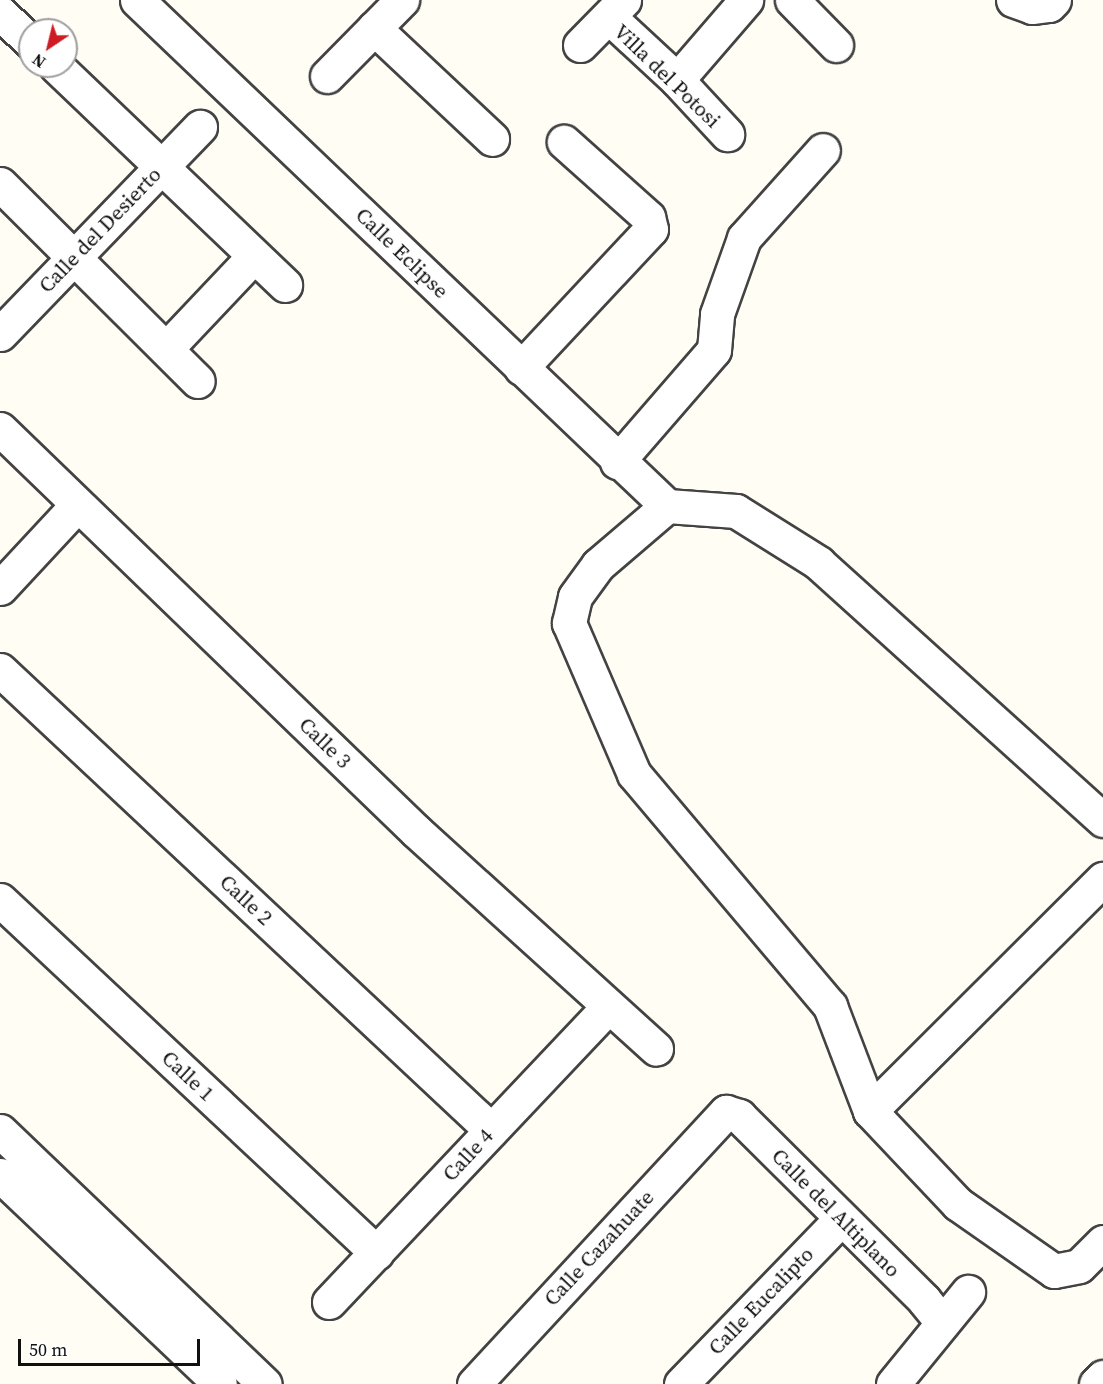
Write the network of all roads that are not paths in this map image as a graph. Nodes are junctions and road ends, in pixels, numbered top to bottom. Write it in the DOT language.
graph roads {
  1 [pos="137,0"];
  2 [pos="402,0"];
  3 [pos="746,0"];
  4 [pos="792,0"];
  5 [pos="1013,0"];
  6 [pos="1054,0"];
  7 [pos="616,9"];
  8 [pos="0,13"];
  9 [pos="374,28"];
  10 [pos="18,30"];
  11 [pos="580,45"];
  12 [pos="836,45"];
  13 [pos="327,76"];
  14 [pos="69,78"];
  15 [pos="677,80"];
  16 [pos="200,127"];
  17 [pos="727,134"];
  18 [pos="492,139"];
  19 [pos="564,142"];
  20 [pos="822,150"];
  21 [pos="162,166"];
  22 [pos="0,184"];
  23 [pos="253,256"];
  24 [pos="74,257"];
  25 [pos="285,285"];
  26 [pos="0,334"];
  27 [pos="166,349"];
  28 [pos="521,368"];
  29 [pos="198,381"];
  30 [pos="0,429"];
  31 [pos="617,462"];
  32 [pos="77,505"];
  33 [pos="667,506"];
  34 [pos="0,588"];
  35 [pos="0,670"];
  36 [pos="1103,820"];
  37 [pos="1103,879"];
  38 [pos="0,900"];
  39 [pos="607,1008"];
  40 [pos="656,1049"];
  41 [pos="870,1111"];
  42 [pos="726,1112"];
  43 [pos="492,1130"];
  44 [pos="0,1131"];
  45 [pos="37,1165"];
  46 [pos="5,1189"];
  47 [pos="841,1218"];
  48 [pos="1103,1242"];
  49 [pos="377,1253"];
  50 [pos="968,1292"];
  51 [pos="329,1302"];
  52 [pos="941,1321"];
  53 [pos="1103,1377"];
  54 [pos="909,1379"];
  55 [pos="478,1383"];
  56 [pos="220,1384"];
  57 [pos="265,1384"];
  58 [pos="681,1384"];
  59 [pos="1096,1384"];
  1 -- 28 [label="street, Calle Eclipse"];
  2 -- 9 [label="street"];
  3 -- 15 [label="street"];
  4 -- 12 [label="street"];
  5 -- 6 [label="street"];
  7 -- 11 [label="street, Villa del Potosi"];
  7 -- 15 [label="street, Villa del Potosi"];
  8 -- 10 [label="street"];
  9 -- 13 [label="street"];
  9 -- 18 [label="street"];
  14 -- 21 [label="street"];
  15 -- 17 [label="street, Villa del Potosi"];
  16 -- 21 [label="street, Calle del Desierto"];
  19 -- 28 [label="street"];
  20 -- 31 [label="street"];
  21 -- 23 [label="street"];
  21 -- 24 [label="street, Calle del Desierto"];
  22 -- 24 [label="street"];
  23 -- 25 [label="street"];
  23 -- 27 [label="street"];
  24 -- 26 [label="street, Calle del Desierto"];
  24 -- 27 [label="street"];
  27 -- 29 [label="street"];
  28 -- 31 [label="street, Calle Eclipse"];
  30 -- 32 [label="street, Calle 3"];
  31 -- 33 [label="street, Calle Eclipse"];
  32 -- 34 [label="street"];
  32 -- 39 [label="street, Calle 3"];
  33 -- 36 [label="street"];
  33 -- 41 [label="street"];
  35 -- 43 [label="street, Calle 2"];
  37 -- 41 [label="street"];
  38 -- 49 [label="street, Calle 1"];
  39 -- 40 [label="street, Calle 3"];
  39 -- 43 [label="street, Calle 4"];
  41 -- 48 [label="street"];
  42 -- 47 [label="street, Calle del Altiplano"];
  42 -- 55 [label="street, Calle Cazahuate"];
  43 -- 49 [label="street, Calle 4"];
  44 -- 45 [label="street"];
  45 -- 46 [label="street"];
  45 -- 57 [label="street"];
  46 -- 56 [label="street"];
  47 -- 52 [label="street, Calle del Altiplano"];
  47 -- 58 [label="street, Calle Eucalipto"];
  49 -- 51 [label="street, Calle 4"];
  50 -- 52 [label="street"];
  52 -- 54 [label="street"];
  53 -- 59 [label="street"];
}
